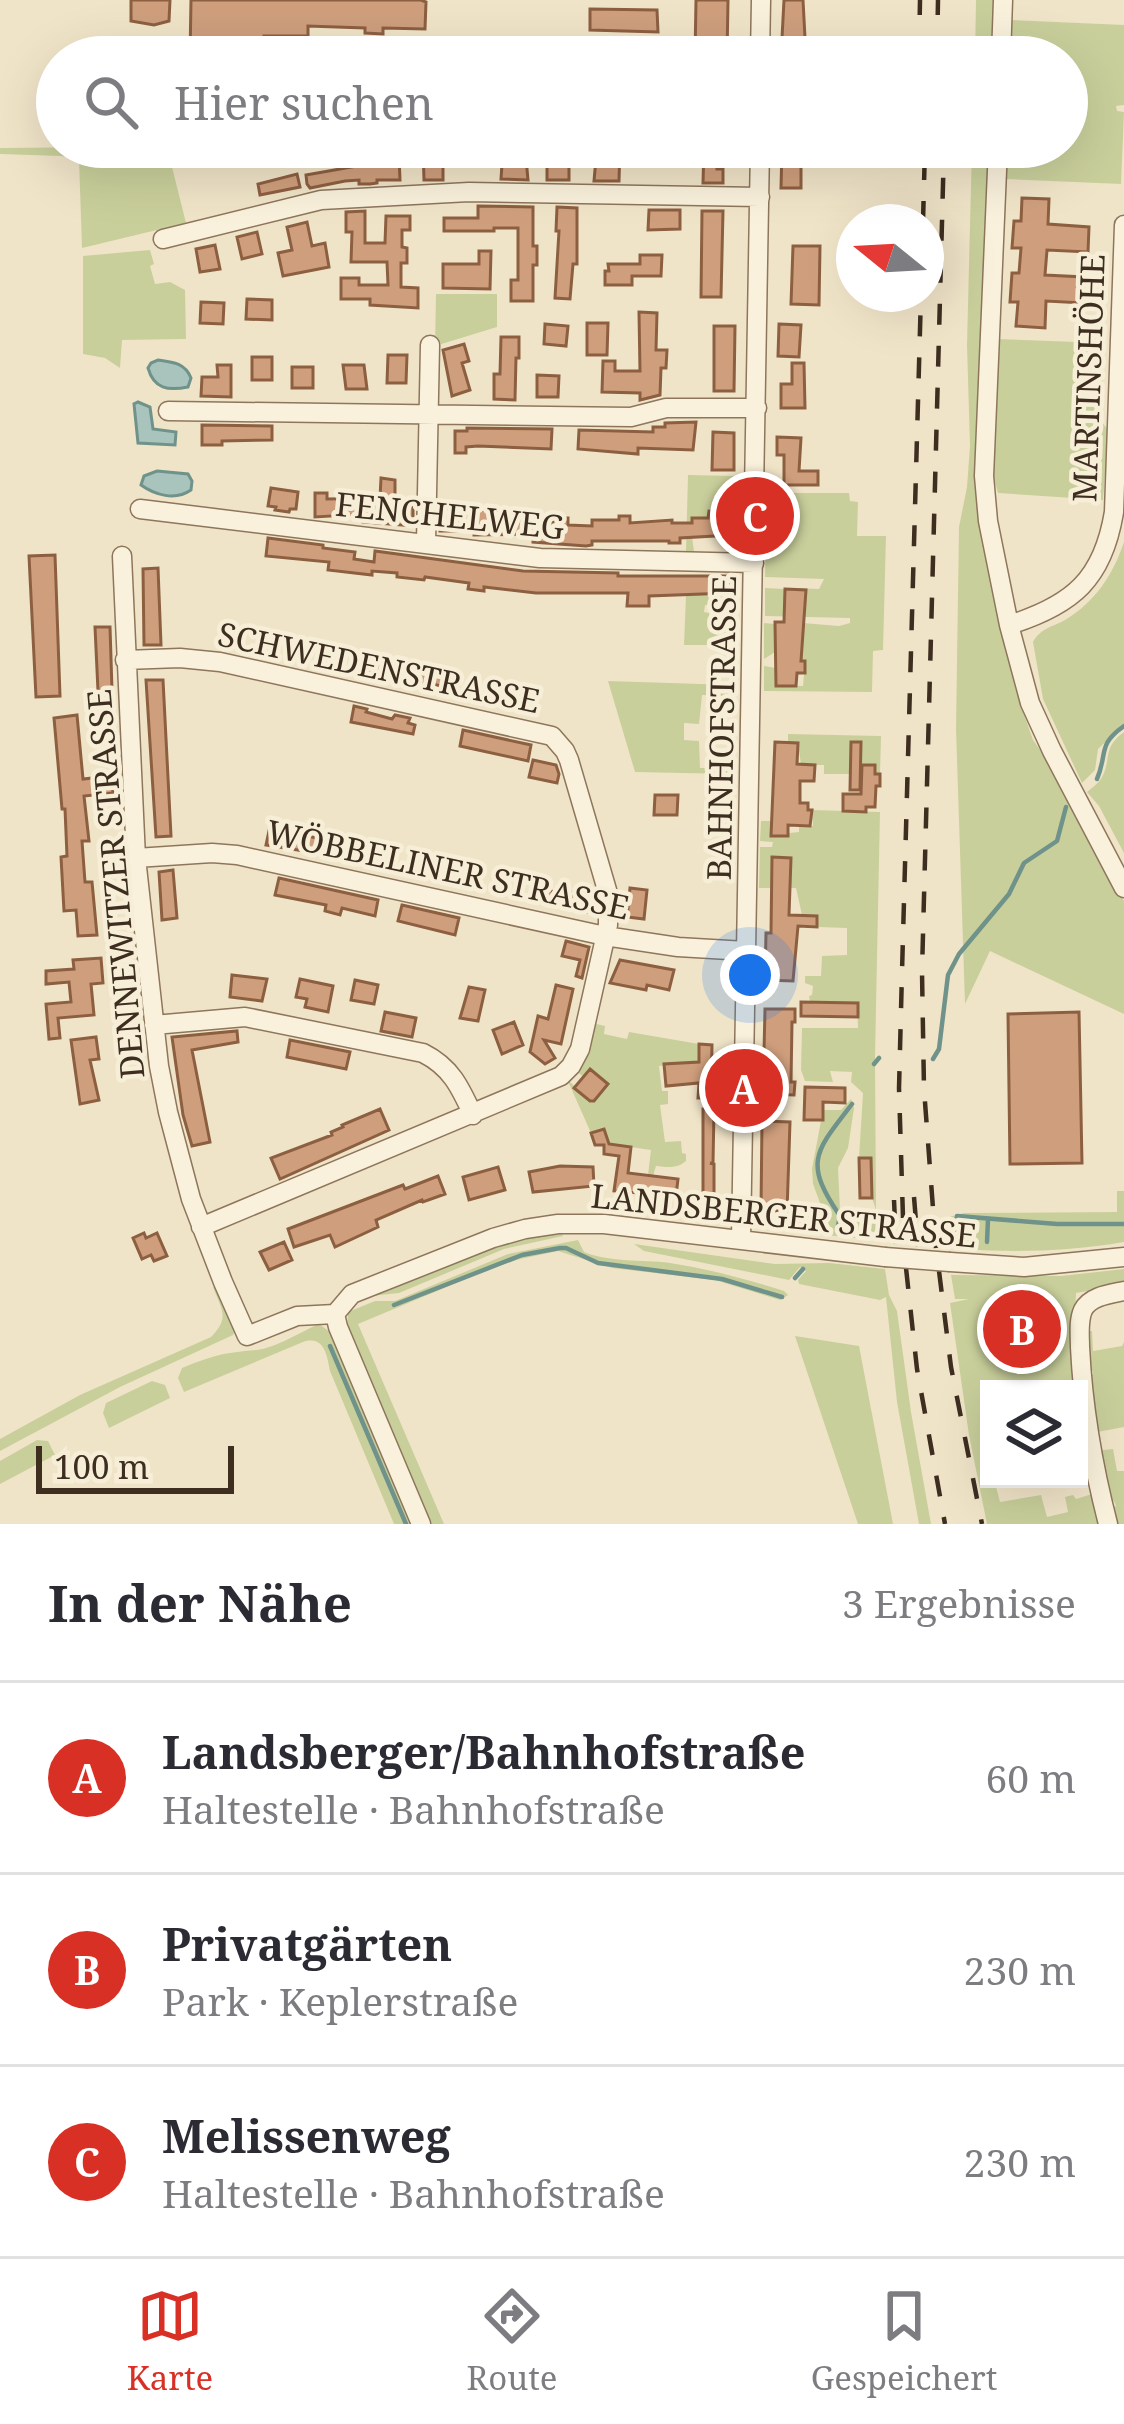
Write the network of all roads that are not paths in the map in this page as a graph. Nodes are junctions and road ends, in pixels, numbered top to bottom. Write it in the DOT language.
graph roads {
  1 [pos="761,0"];
  2 [pos="1003,0"];
  3 [pos="760,36"];
  4 [pos="1002,36"];
  5 [pos="760,168"];
  6 [pos="997,168"];
  7 [pos="760,197"];
  8 [pos="1124,225"];
  9 [pos="163,239"];
  10 [pos="430,346"];
  11 [pos="757,408"];
  12 [pos="168,411"];
  13 [pos="429,414"];
  14 [pos="140,509"];
  15 [pos="426,543"];
  16 [pos="122,556"];
  17 [pos="754,563"];
  18 [pos="1009,625"];
  19 [pos="125,660"];
  20 [pos="136,858"];
  21 [pos="1124,888"];
  22 [pos="605,936"];
  23 [pos="746,951"];
  24 [pos="154,1025"];
  25 [pos="473,1114"];
  26 [pos="202,1227"];
  27 [pos="741,1239"];
  28 [pos="1124,1257"];
  29 [pos="1124,1291"];
  30 [pos="335,1314"];
  31 [pos="247,1336"];
  32 [pos="421,1524"];
  33 [pos="1108,1524"];
  1 -- 3 [label="street"];
  2 -- 4 [label="street"];
  5 -- 7 [label="street, BAHNHOFSTRASSE"];
  6 -- 18 [label="street"];
  7 -- 9 [label="street"];
  7 -- 11 [label="street, BAHNHOFSTRASSE"];
  8 -- 18 [label="street, MARTINSHÖHE"];
  10 -- 13 [label="street"];
  11 -- 13 [label="street"];
  11 -- 17 [label="street, BAHNHOFSTRASSE"];
  12 -- 13 [label="street"];
  13 -- 15 [label="street"];
  14 -- 15 [label="street, FENCHELWEG"];
  15 -- 17 [label="street, FENCHELWEG"];
  16 -- 19 [label="street, DENNEWITZER STRASSE"];
  17 -- 23 [label="street, BAHNHOFSTRASSE"];
  18 -- 21 [label="street"];
  19 -- 20 [label="street, DENNEWITZER STRASSE"];
  19 -- 22 [label="street, SCHWEDENSTRASSE"];
  20 -- 22 [label="street, WÖBBELINER STRASSE"];
  20 -- 24 [label="street, DENNEWITZER STRASSE"];
  22 -- 23 [label="street, WÖBBELINER STRASSE"];
  22 -- 25 [label="street"];
  23 -- 27 [label="street, BAHNHOFSTRASSE"];
  24 -- 25 [label="street"];
  24 -- 26 [label="street, DENNEWITZER STRASSE"];
  25 -- 26 [label="street"];
  26 -- 31 [label="street, DENNEWITZER STRASSE"];
  27 -- 28 [label="street, LANDSBERGER STRASSE, bridge"];
  27 -- 30 [label="street, LANDSBERGER STRASSE"];
  29 -- 33 [label="street"];
  30 -- 31 [label="street, LANDSBERGER STRASSE"];
  30 -- 32 [label="street"];
}
